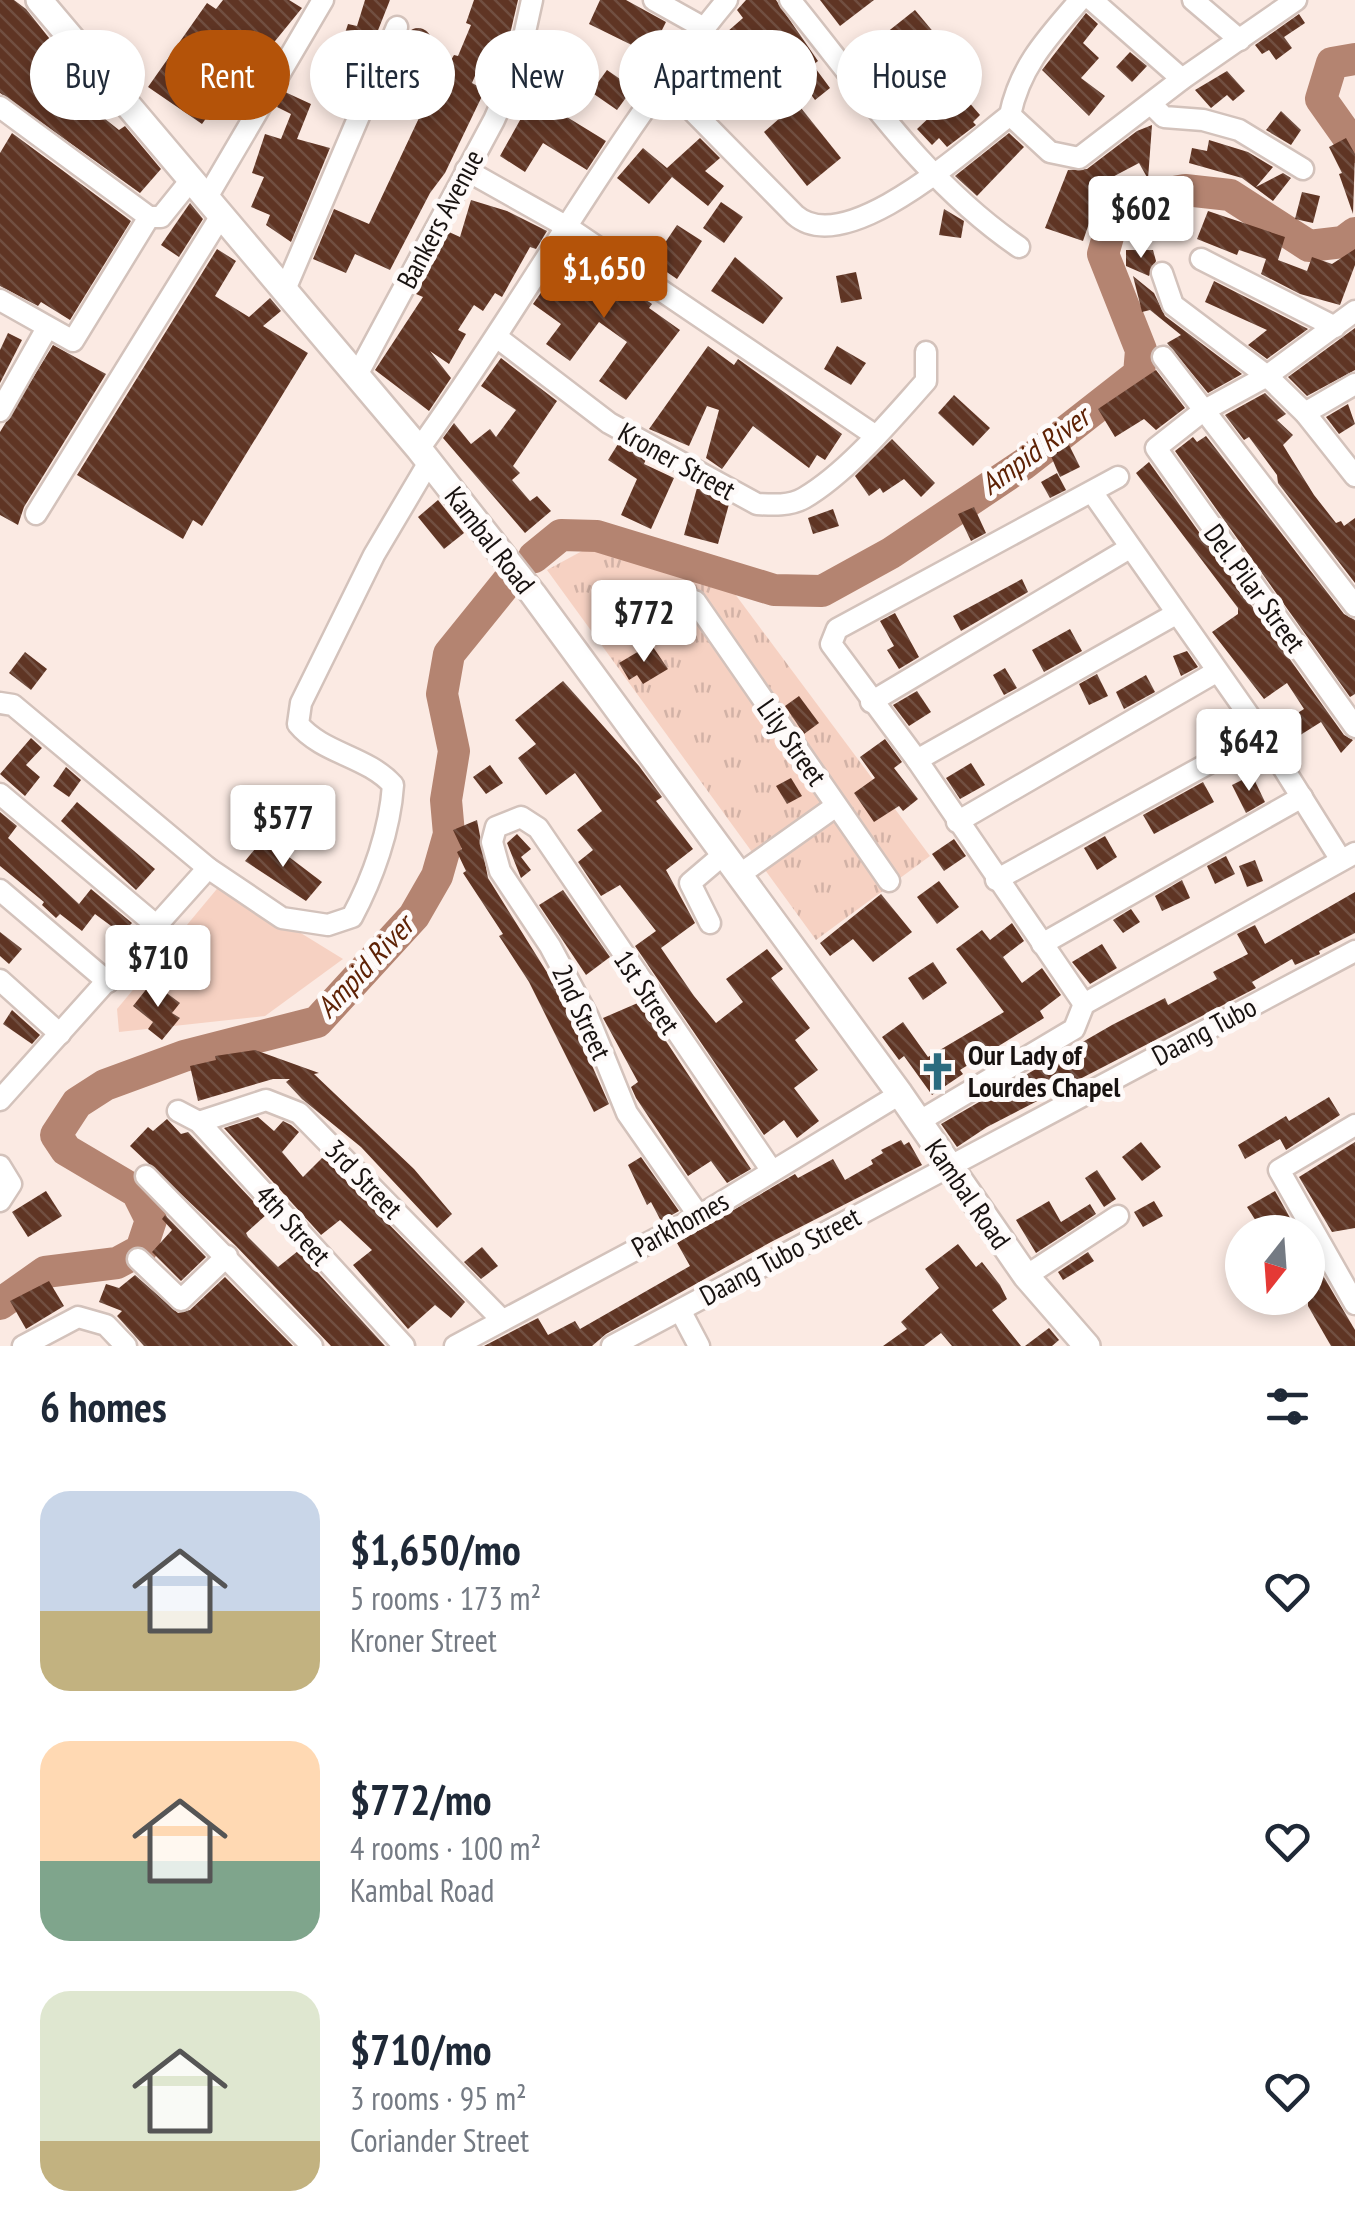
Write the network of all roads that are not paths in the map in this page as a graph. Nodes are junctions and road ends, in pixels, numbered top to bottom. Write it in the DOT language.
graph roads {
  1 [pos="323,0"];
  2 [pos="532,0"];
  3 [pos="654,0"];
  4 [pos="728,0"];
  5 [pos="790,0"];
  6 [pos="1080,0"];
  7 [pos="1092,0"];
  8 [pos="1193,0"];
  9 [pos="1296,0"];
  10 [pos="48,4"];
  11 [pos="396,27"];
  12 [pos="704,28"];
  13 [pos="1240,40"];
  14 [pos="1182,78"];
  15 [pos="1151,104"];
  16 [pos="0,107"];
  17 [pos="1010,114"];
  18 [pos="641,120"];
  19 [pos="702,120"];
  20 [pos="1303,169"];
  21 [pos="466,170"];
  22 [pos="932,174"];
  23 [pos="206,198"];
  24 [pos="149,216"];
  25 [pos="569,228"];
  26 [pos="1019,247"];
  27 [pos="1202,259"];
  28 [pos="1162,273"];
  29 [pos="284,292"];
  30 [pos="0,300"];
  31 [pos="1355,311"];
  32 [pos="1335,327"];
  33 [pos="47,328"];
  34 [pos="498,338"];
  35 [pos="926,352"];
  36 [pos="1163,357"];
  37 [pos="1267,376"];
  38 [pos="356,377"];
  39 [pos="1355,384"];
  40 [pos="1203,411"];
  41 [pos="0,412"];
  42 [pos="1305,413"];
  43 [pos="876,436"];
  44 [pos="424,455"];
  45 [pos="1352,468"];
  46 [pos="1118,477"];
  47 [pos="1092,492"];
  48 [pos="36,514"];
  49 [pos="1128,549"];
  50 [pos="695,602"];
  51 [pos="1355,606"];
  52 [pos="1174,615"];
  53 [pos="1216,672"];
  54 [pos="0,702"];
  55 [pos="871,702"];
  56 [pos="1355,728"];
  57 [pos="1262,734"];
  58 [pos="917,760"];
  59 [pos="0,794"];
  60 [pos="1302,797"];
  61 [pos="836,806"];
  62 [pos="521,817"];
  63 [pos="957,822"];
  64 [pos="1348,856"];
  65 [pos="732,865"];
  66 [pos="208,868"];
  67 [pos="996,880"];
  68 [pos="889,881"];
  69 [pos="0,890"];
  70 [pos="710,922"];
  71 [pos="157,926"];
  72 [pos="1042,944"];
  73 [pos="1355,951"];
  74 [pos="0,980"];
  75 [pos="108,982"];
  76 [pos="1084,1004"];
  77 [pos="60,1034"];
  78 [pos="4,1087"];
  79 [pos="900,1094"];
  80 [pos="178,1111"];
  81 [pos="200,1122"];
  82 [pos="918,1122"];
  83 [pos="1355,1125"];
  84 [pos="0,1166"];
  85 [pos="947,1168"];
  86 [pos="772,1171"];
  87 [pos="146,1176"];
  88 [pos="0,1201"];
  89 [pos="699,1216"];
  90 [pos="1118,1216"];
  91 [pos="227,1256"];
  92 [pos="138,1259"];
  93 [pos="1026,1276"];
  94 [pos="1355,1304"];
  95 [pos="680,1310"];
  96 [pos="502,1320"];
  97 [pos="696,1345"];
  98 [pos="22,1346"];
  99 [pos="126,1346"];
  100 [pos="312,1346"];
  101 [pos="404,1346"];
  102 [pos="455,1346"];
  103 [pos="612,1346"];
  104 [pos="1087,1346"];
  1 -- 23 [label="street"];
  2 -- 21 [label="street, Bankers Avenue"];
  3 -- 12 [label="street"];
  4 -- 12 [label="street"];
  5 -- 22 [label="street"];
  6 -- 17 [label="street"];
  7 -- 14 [label="street"];
  8 -- 13 [label="street"];
  9 -- 13 [label="street"];
  10 -- 23 [label="main road, Kambal Road"];
  11 -- 29 [label="street"];
  13 -- 14 [label="street"];
  14 -- 15 [label="street"];
  15 -- 17 [label="street"];
  15 -- 20 [label="street"];
  16 -- 24 [label="street"];
  17 -- 22 [label="street"];
  18 -- 25 [label="street"];
  19 -- 22 [label="street"];
  21 -- 25 [label="street"];
  21 -- 38 [label="street, Bankers Avenue"];
  22 -- 26 [label="street"];
  23 -- 24 [label="street"];
  23 -- 29 [label="main road, Kambal Road"];
  23 -- 48 [label="street"];
  24 -- 33 [label="street"];
  25 -- 34 [label="street"];
  25 -- 43 [label="street"];
  27 -- 32 [label="street"];
  28 -- 37 [label="street"];
  29 -- 38 [label="main road, Kambal Road"];
  30 -- 33 [label="street"];
  31 -- 32 [label="street"];
  32 -- 37 [label="street"];
  33 -- 41 [label="street"];
  34 -- 43 [label="street, Kroner Street"];
  34 -- 44 [label="street"];
  35 -- 43 [label="street, Kroner Street"];
  36 -- 40 [label="street"];
  37 -- 40 [label="street"];
  37 -- 42 [label="street"];
  38 -- 44 [label="main road, Kambal Road"];
  39 -- 42 [label="street"];
  40 -- 51 [label="street"];
  40 -- 56 [label="street, Del. Pilar Street"];
  42 -- 45 [label="street"];
  44 -- 65 [label="main road, Kambal Road"];
  44 -- 66 [label="street"];
  46 -- 47 [label="street"];
  47 -- 49 [label="street"];
  47 -- 55 [label="street"];
  49 -- 52 [label="street"];
  49 -- 55 [label="street"];
  50 -- 61 [label="street, Lily Street"];
  52 -- 53 [label="street"];
  52 -- 58 [label="street"];
  53 -- 57 [label="street"];
  53 -- 63 [label="street"];
  54 -- 66 [label="street"];
  55 -- 58 [label="street"];
  57 -- 60 [label="street"];
  57 -- 67 [label="street"];
  58 -- 63 [label="street"];
  59 -- 71 [label="street"];
  60 -- 64 [label="street"];
  60 -- 72 [label="street"];
  61 -- 65 [label="street"];
  61 -- 68 [label="street, Lily Street"];
  62 -- 86 [label="street, 1st Street"];
  62 -- 89 [label="street, 2nd Street"];
  63 -- 67 [label="street"];
  64 -- 76 [label="street"];
  65 -- 70 [label="street"];
  65 -- 79 [label="main road, Kambal Road"];
  66 -- 71 [label="street"];
  67 -- 72 [label="street"];
  69 -- 75 [label="street"];
  71 -- 75 [label="street"];
  72 -- 76 [label="street"];
  73 -- 85 [label="street, Daang Tubo"];
  74 -- 77 [label="street"];
  75 -- 77 [label="street"];
  76 -- 82 [label="street"];
  77 -- 78 [label="street"];
  79 -- 82 [label="main road, Kambal Road"];
  79 -- 86 [label="street, Parkhomes"];
  80 -- 81 [label="street, 4th Street"];
  81 -- 96 [label="street, 3rd Street"];
  81 -- 101 [label="street, 4th Street"];
  82 -- 85 [label="main road, Kambal Road"];
  83 -- 94 [label="street"];
  84 -- 88 [label="street"];
  85 -- 93 [label="main road, Kambal Road"];
  85 -- 95 [label="street, Daang Tubo Street"];
  86 -- 89 [label="street, Parkhomes"];
  87 -- 91 [label="street"];
  89 -- 96 [label="street, Parkhomes"];
  90 -- 93 [label="street"];
  91 -- 92 [label="street"];
  91 -- 100 [label="street"];
  93 -- 104 [label="main road, Kambal Road"];
  95 -- 97 [label="street"];
  95 -- 103 [label="street, Daang Tubo Street"];
  96 -- 102 [label="street, Parkhomes"];
  98 -- 99 [label="street"];
}
